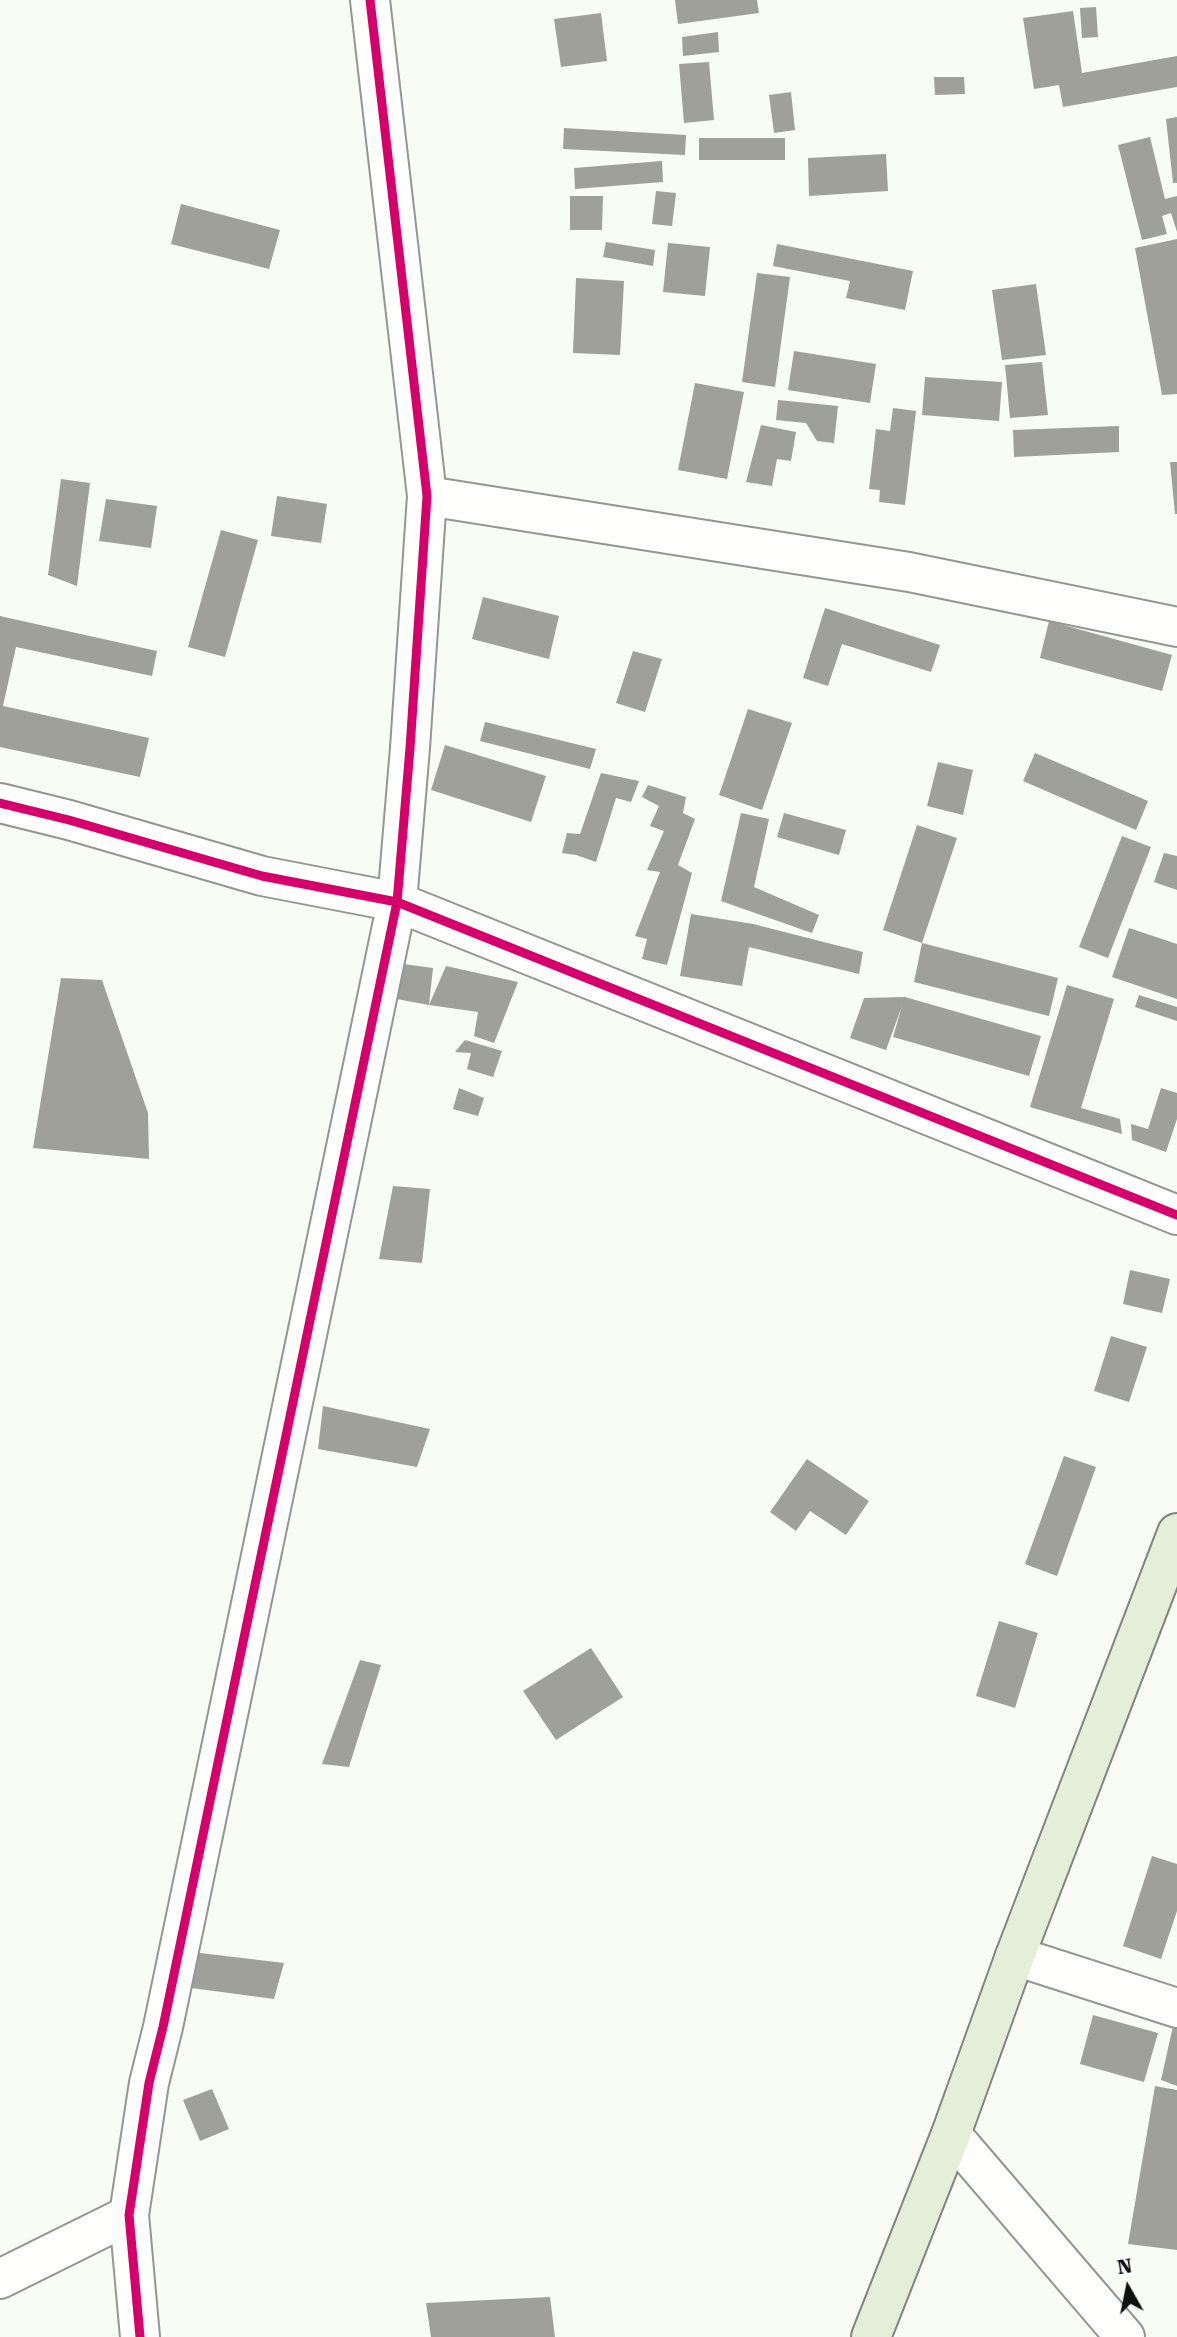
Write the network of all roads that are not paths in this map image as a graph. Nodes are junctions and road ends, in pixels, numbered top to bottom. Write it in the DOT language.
graph roads {
  1 [pos="370,0"];
  2 [pos="427,496"];
  3 [pos="1177,627"];
  4 [pos="0,803"];
  5 [pos="397,902"];
  6 [pos="1177,1214"];
  7 [pos="1173,1555"];
  8 [pos="1015,1956"];
  9 [pos="1177,2008"];
  10 [pos="951,2134"];
  11 [pos="130,2215"];
  12 [pos="0,2279"];
  13 [pos="140,2337"];
  14 [pos="871,2337"];
  15 [pos="1125,2337"];
  1 -- 2 [label="street"];
  2 -- 3 [label="street"];
  2 -- 5 [label="street"];
  4 -- 5 [label="street"];
  5 -- 6 [label="street"];
  5 -- 11 [label="street"];
  7 -- 8 [label="main road"];
  8 -- 9 [label="street"];
  8 -- 10 [label="main road"];
  10 -- 14 [label="main road"];
  10 -- 15 [label="street"];
  11 -- 12 [label="street"];
  11 -- 13 [label="street"];
}
